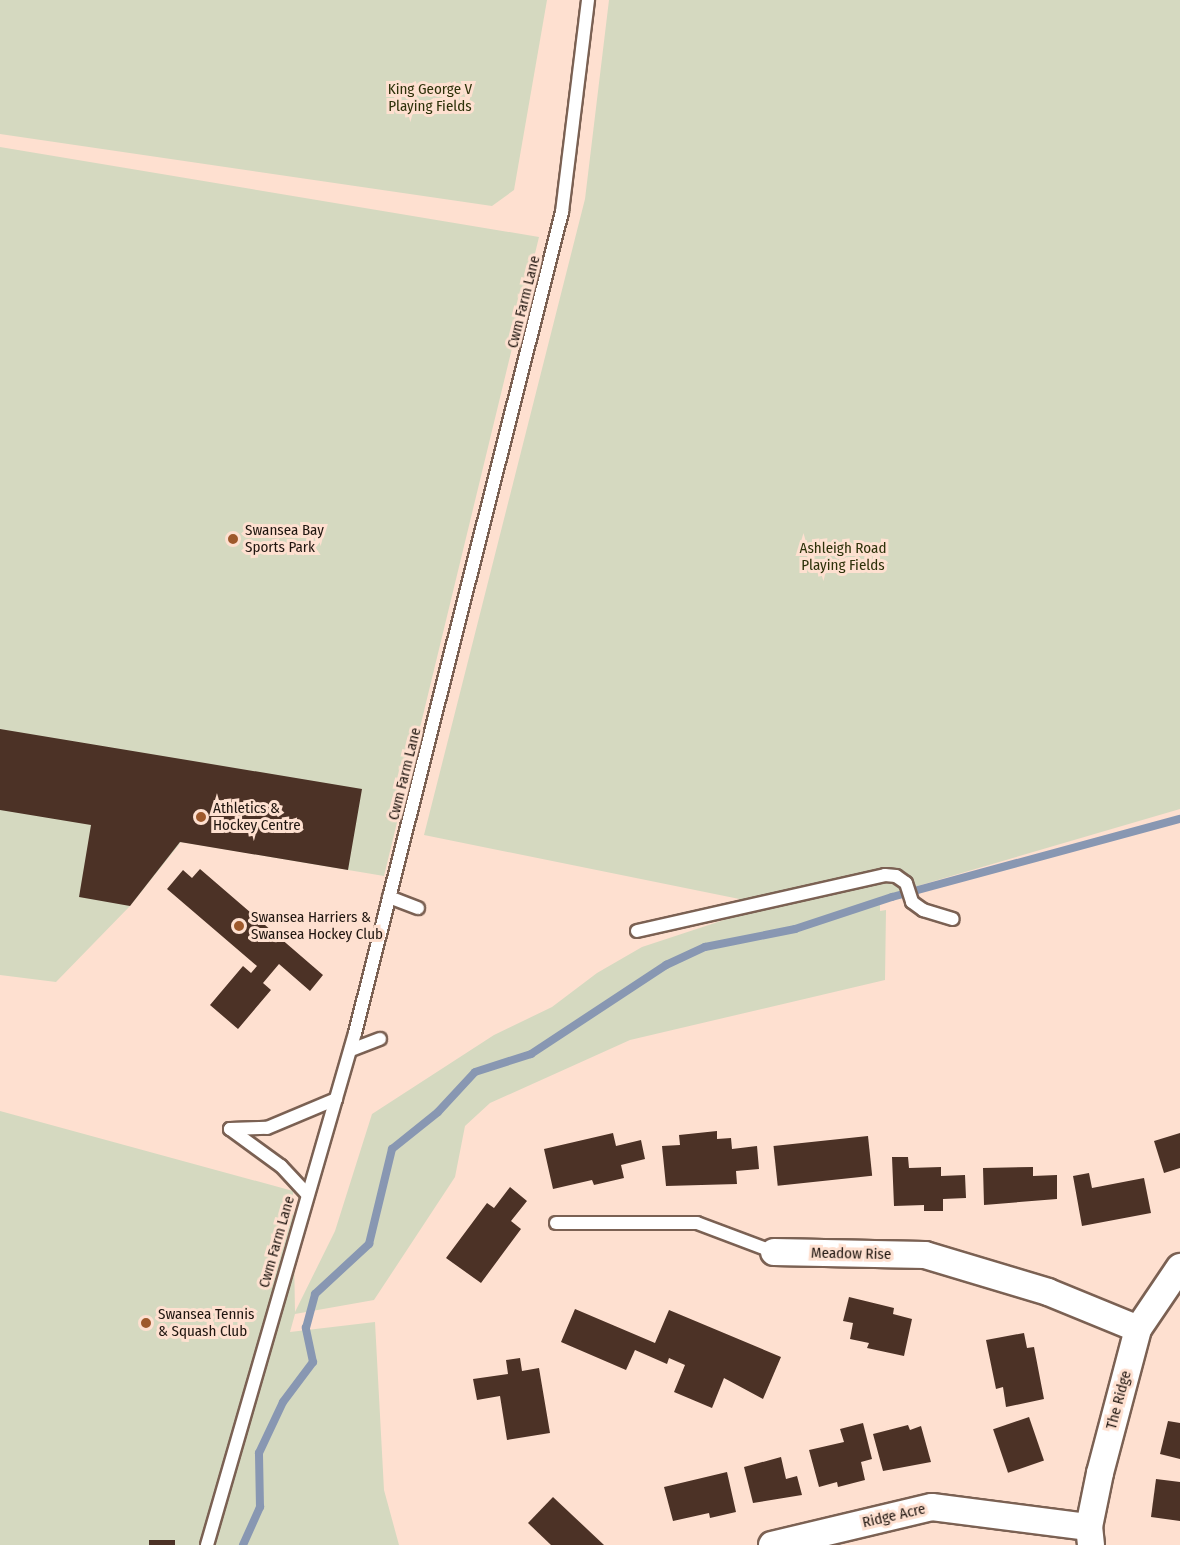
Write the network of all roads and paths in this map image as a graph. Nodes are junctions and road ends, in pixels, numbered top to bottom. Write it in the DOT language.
graph roads {
  1 [pos="588,0"];
  2 [pos="389,897"];
  3 [pos="418,908"];
  4 [pos="953,919"];
  5 [pos="637,931"];
  6 [pos="380,1039"];
  7 [pos="351,1050"];
  8 [pos="336,1099"];
  9 [pos="306,1192"];
  10 [pos="556,1223"];
  11 [pos="774,1252"];
  12 [pos="1180,1267"];
  13 [pos="1138,1329"];
  14 [pos="1090,1536"];
  15 [pos="207,1545"];
  16 [pos="772,1545"];
  1 -- 2 [label="lane, Cwm Farm Lane"];
  2 -- 3 [label="lane"];
  2 -- 7 [label="lane, Cwm Farm Lane"];
  4 -- 5 [label="lane"];
  6 -- 7 [label="lane"];
  7 -- 8 [label="lane, Cwm Farm Lane"];
  8 -- 9 [label="lane, Cwm Farm Lane"];
  8 -- 9 [label="lane"];
  9 -- 15 [label="lane, Cwm Farm Lane"];
  10 -- 11 [label="lane, Meadow Rise"];
  11 -- 13 [label="street, Meadow Rise"];
  12 -- 13 [label="street, The Ridge"];
  13 -- 14 [label="street, The Ridge"];
  14 -- 16 [label="street, Ridge Acre"];
}
